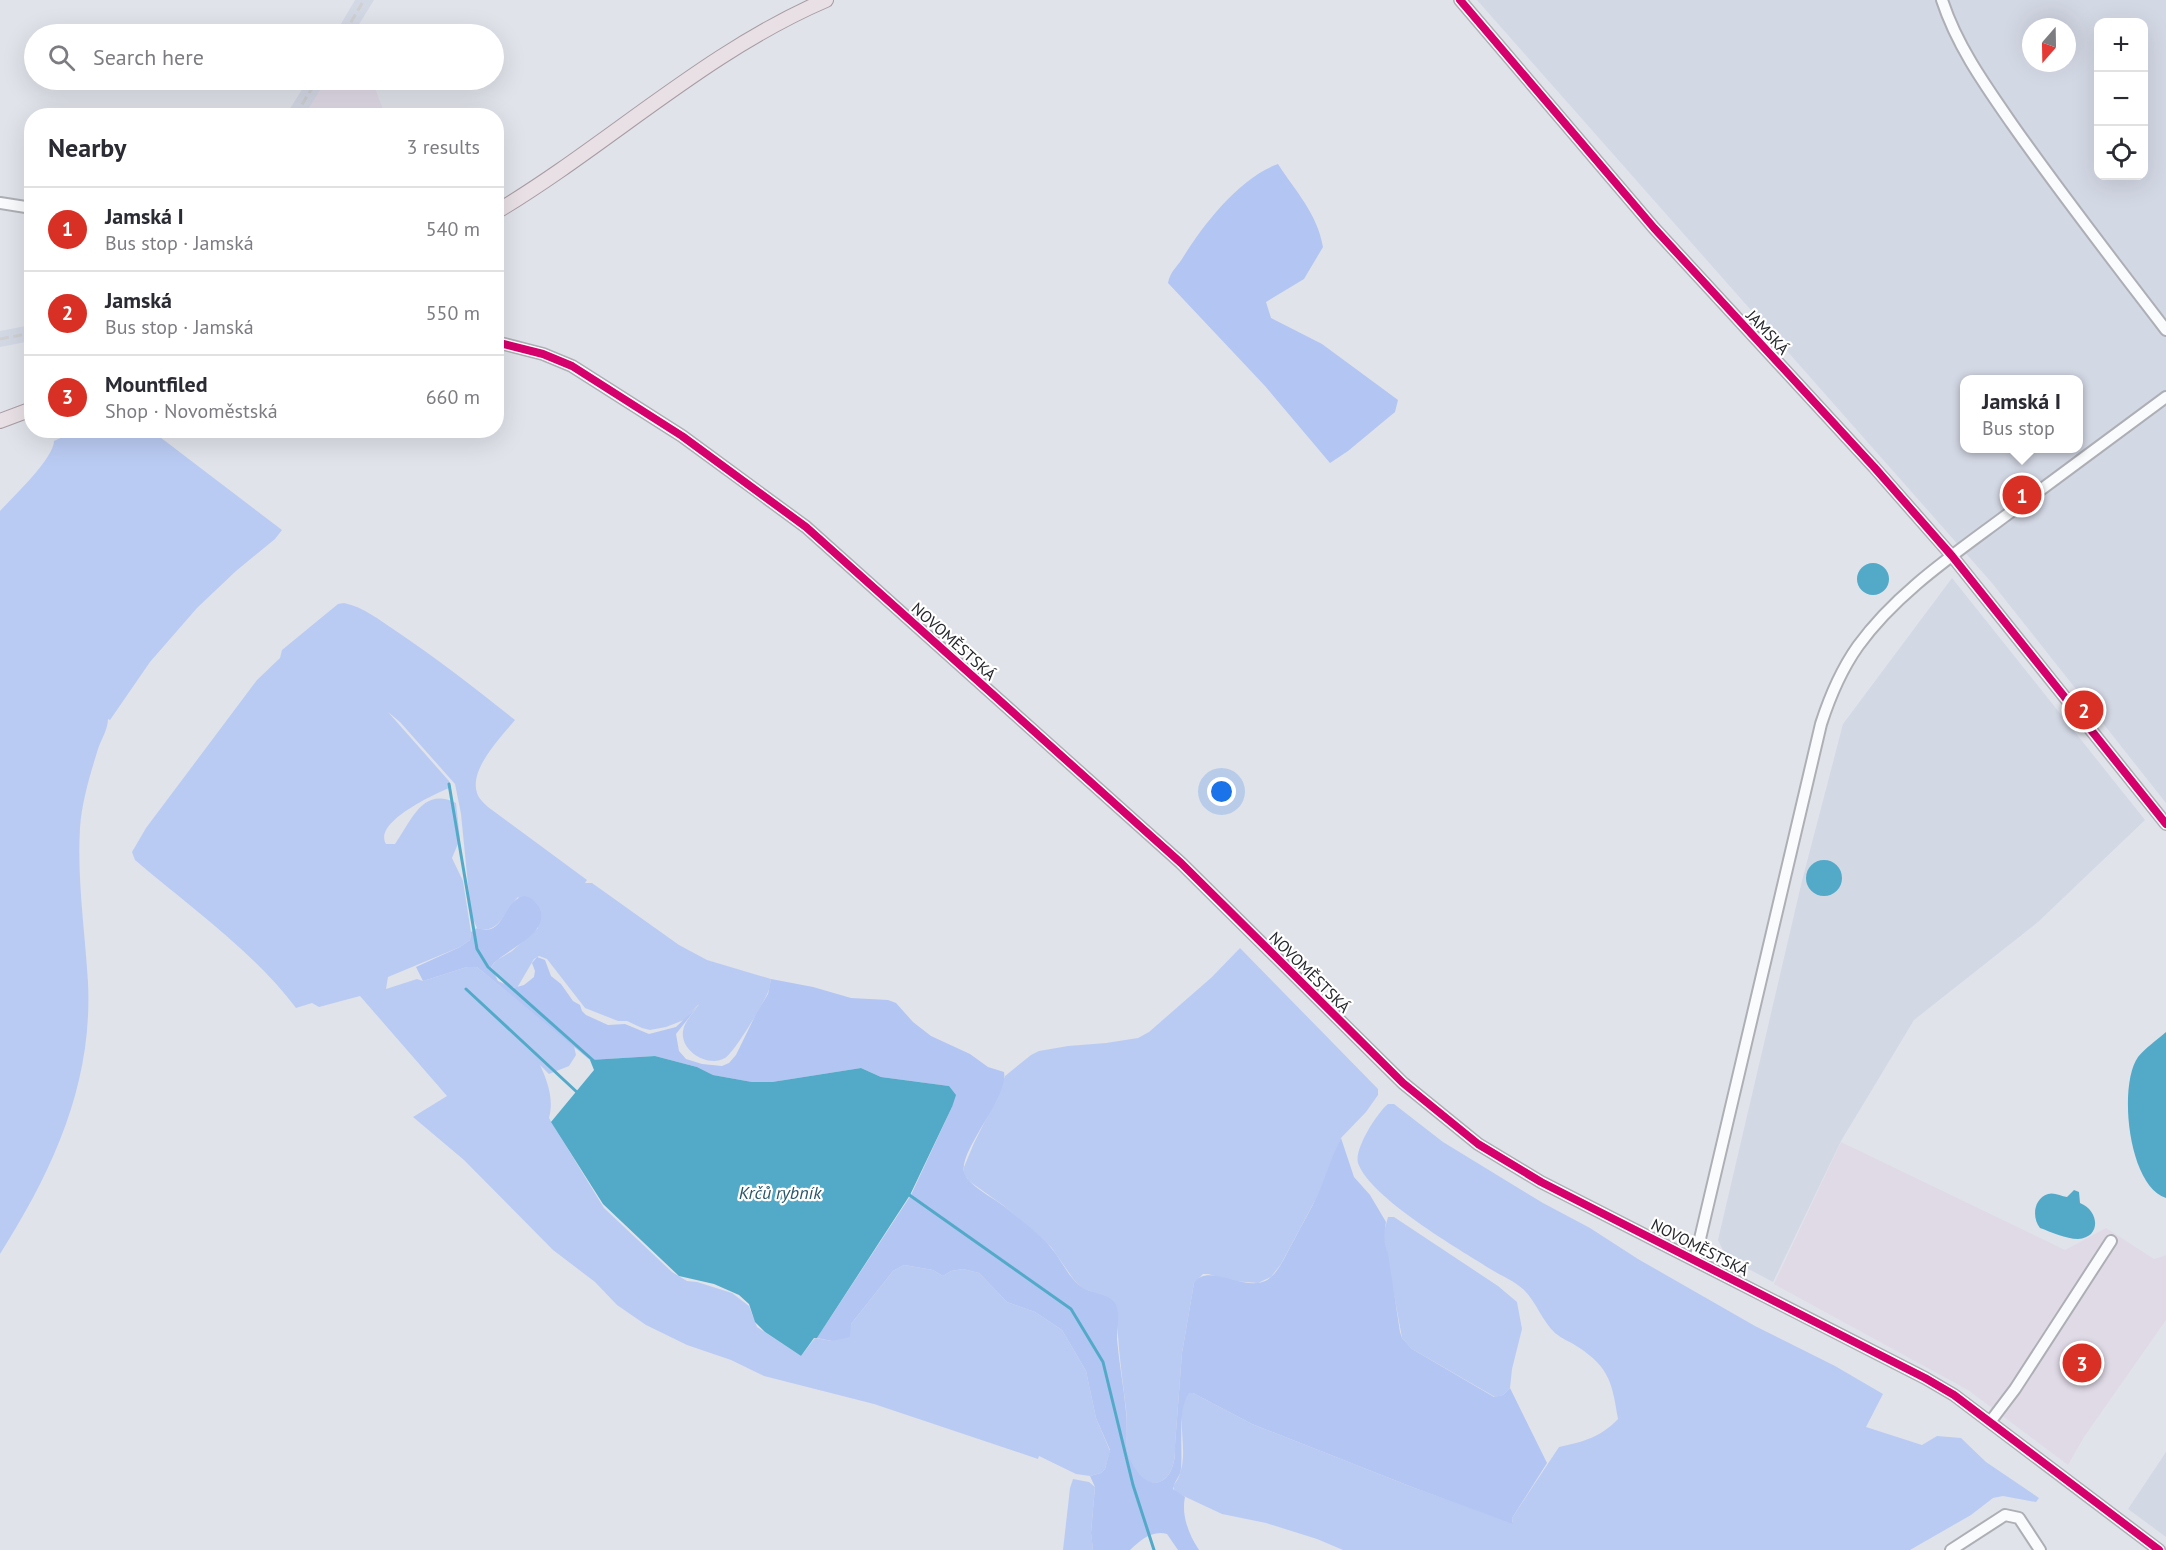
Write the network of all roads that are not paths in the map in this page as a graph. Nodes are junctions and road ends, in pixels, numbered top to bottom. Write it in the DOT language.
graph roads {
  1 [pos="826,0"];
  2 [pos="1460,0"];
  3 [pos="1942,0"];
  4 [pos="0,203"];
  5 [pos="504,206"];
  6 [pos="24,207"];
  7 [pos="2166,330"];
  8 [pos="504,344"];
  9 [pos="2166,397"];
  10 [pos="24,412"];
  11 [pos="0,421"];
  12 [pos="1952,556"];
  13 [pos="2166,824"];
  14 [pos="2112,1241"];
  15 [pos="1695,1260"];
  16 [pos="1990,1422"];
  17 [pos="1951,1550"];
  18 [pos="2040,1550"];
  19 [pos="2159,1550"];
  1 -- 5 [label="main road"];
  2 -- 12 [label="street, JAMSKÁ"];
  3 -- 7 [label="street"];
  4 -- 6 [label="street"];
  8 -- 15 [label="street, NOVOMĚSTSKÁ"];
  9 -- 12 [label="street"];
  10 -- 11 [label="main road"];
  12 -- 13 [label="street, JAMSKÁ"];
  12 -- 15 [label="street"];
  14 -- 16 [label="street"];
  15 -- 16 [label="street, NOVOMĚSTSKÁ"];
  16 -- 19 [label="street, NOVOMĚSTSKÁ"];
  17 -- 18 [label="street"];
}
